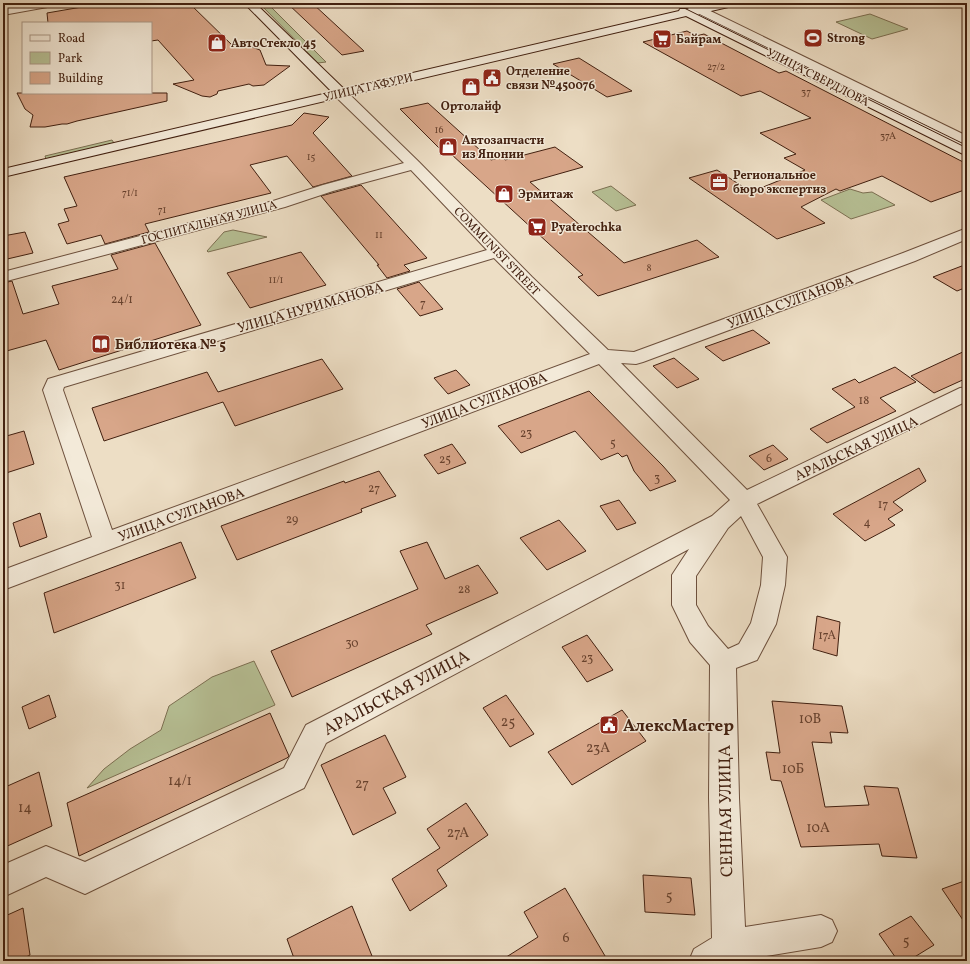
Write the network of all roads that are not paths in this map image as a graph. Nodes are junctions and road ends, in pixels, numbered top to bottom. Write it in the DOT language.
graph roads {
  1 [pos="53,3"];
  2 [pos="249,3"];
  3 [pos="669,3"];
  4 [pos="733,3"];
  5 [pos="691,8"];
  6 [pos="3,12"];
  7 [pos="341,94"];
  8 [pos="967,142"];
  9 [pos="967,152"];
  10 [pos="414,165"];
  11 [pos="3,173"];
  12 [pos="967,234"];
  13 [pos="497,252"];
  14 [pos="3,277"];
  15 [pos="602,356"];
  16 [pos="967,393"];
  17 [pos="744,501"];
  18 [pos="720,522"];
  19 [pos="105,542"];
  20 [pos="3,580"];
  21 [pos="723,662"];
  22 [pos="3,881"];
  23 [pos="821,931"];
  24 [pos="722,956"];
  1 -- 6 [label="street"];
  2 -- 7 [label="street, COMMUNIST STREET"];
  3 -- 5 [label="street, УЛИЦА СВЕРДЛОВА"];
  4 -- 5 [label="street, УЛИЦА ГАФУРИ"];
  5 -- 7 [label="street, УЛИЦА ГАФУРИ"];
  5 -- 8 [label="street"];
  5 -- 9 [label="street, УЛИЦА СВЕРДЛОВА"];
  7 -- 10 [label="street, COMMUNIST STREET"];
  7 -- 11 [label="street, УЛИЦА ГАФУРИ"];
  10 -- 13 [label="street, COMMUNIST STREET"];
  10 -- 14 [label="street, ГОСПИТАЛЬНАЯ УЛИЦА"];
  12 -- 15 [label="street, УЛИЦА СУЛТАНОВА"];
  13 -- 15 [label="street, COMMUNIST STREET"];
  13 -- 19 [label="street, УЛИЦА НУРИМАНОВА"];
  15 -- 17 [label="street, COMMUNIST STREET"];
  15 -- 19 [label="street, УЛИЦА СУЛТАНОВА"];
  16 -- 17 [label="street, АРАЛЬСКАЯ УЛИЦА"];
  17 -- 18 [label="street"];
  17 -- 21 [label="street"];
  18 -- 21 [label="street"];
  18 -- 22 [label="street, АРАЛЬСКАЯ УЛИЦА"];
  19 -- 20 [label="street, УЛИЦА СУЛТАНОВА"];
  21 -- 24 [label="street, СЕННАЯ УЛИЦА"];
  23 -- 24 [label="street"];
}
